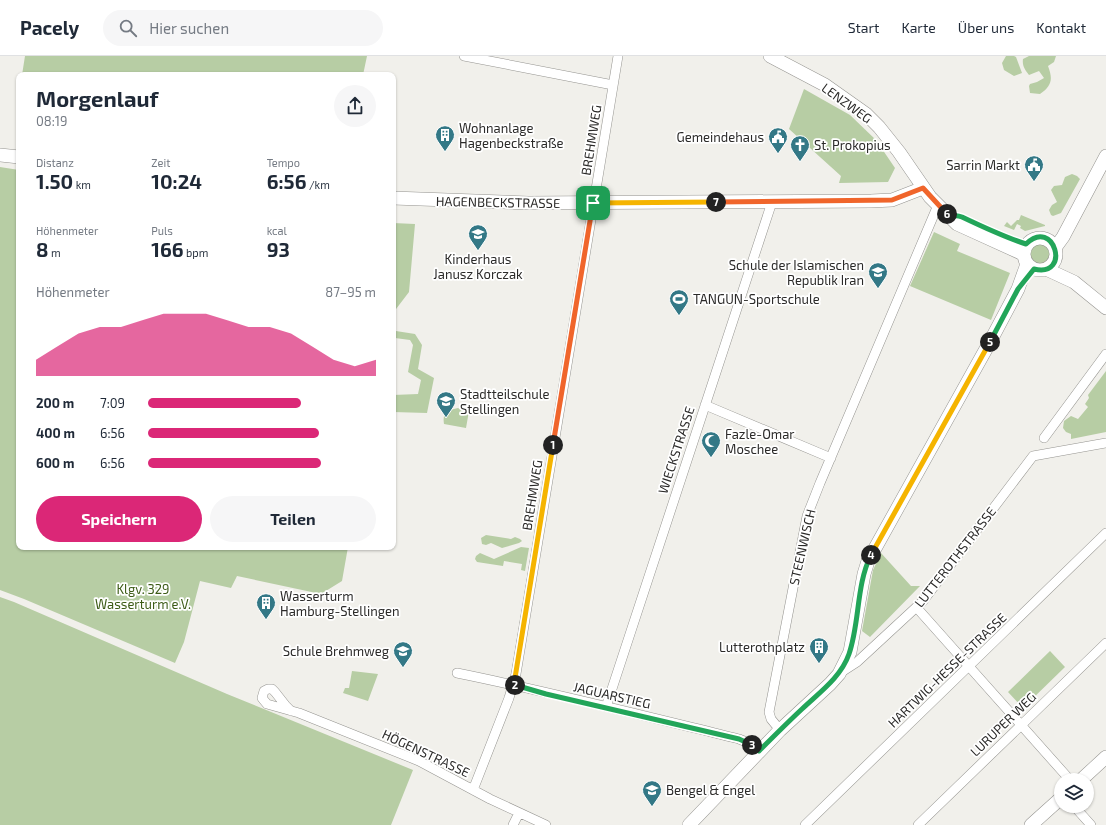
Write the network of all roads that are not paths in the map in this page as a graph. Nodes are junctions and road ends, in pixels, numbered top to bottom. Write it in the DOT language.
graph roads {
  1 [pos="464,56"];
  2 [pos="618,56"];
  3 [pos="770,56"];
  4 [pos="613,85"];
  5 [pos="0,155"];
  6 [pos="1106,156"];
  7 [pos="16,157"];
  8 [pos="923,188"];
  9 [pos="396,198"];
  10 [pos="772,202"];
  11 [pos="593,203"];
  12 [pos="938,205"];
  13 [pos="1052,249"];
  14 [pos="1031,260"];
  15 [pos="1074,282"];
  16 [pos="1106,308"];
  17 [pos="1106,354"];
  18 [pos="705,405"];
  19 [pos="1044,438"];
  20 [pos="1106,443"];
  21 [pos="831,458"];
  22 [pos="1106,533"];
  23 [pos="916,608"];
  24 [pos="1106,643"];
  25 [pos="969,666"];
  26 [pos="457,673"];
  27 [pos="839,674"];
  28 [pos="514,684"];
  29 [pos="606,707"];
  30 [pos="291,711"];
  31 [pos="1020,725"];
  32 [pos="780,730"];
  33 [pos="759,751"];
  34 [pos="1106,757"];
  35 [pos="1064,773"];
  36 [pos="1089,773"];
  37 [pos="473,790"];
  38 [pos="1054,804"];
  39 [pos="519,813"];
  40 [pos="1080,813"];
  41 [pos="513,825"];
  42 [pos="546,825"];
  43 [pos="689,825"];
  44 [pos="805,825"];
  45 [pos="918,825"];
  46 [pos="1031,825"];
  47 [pos="1091,825"];
  1 -- 4 [label="street"];
  2 -- 4 [label="street, BREHMWEG"];
  3 -- 8 [label="street, LENZWEG"];
  4 -- 11 [label="street, BREHMWEG"];
  5 -- 7 [label="street"];
  6 -- 13 [label="street"];
  8 -- 10 [label="street, HAGENBECKSTRASSE"];
  8 -- 12 [label="street"];
  9 -- 11 [label="street, HAGENBECKSTRASSE"];
  10 -- 11 [label="street, HAGENBECKSTRASSE"];
  10 -- 18 [label="street, WIECKSTRASSE"];
  11 -- 28 [label="street, BREHMWEG"];
  12 -- 14 [label="street"];
  12 -- 21 [label="street, STEENWISCH"];
  13 -- 14 [label="street"];
  13 -- 14 [label="street"];
  13 -- 15 [label="street"];
  14 -- 15 [label="street"];
  14 -- 27 [label="street"];
  15 -- 16 [label="street"];
  17 -- 19 [label="street"];
  18 -- 21 [label="street"];
  18 -- 29 [label="street, WIECKSTRASSE"];
  20 -- 23 [label="street, LUTTEROTHSTRASSE"];
  21 -- 32 [label="street, STEENWISCH"];
  22 -- 25 [label="street, HARTWIG-HESSE-STRASSE"];
  23 -- 25 [label="street"];
  23 -- 27 [label="street, LUTTEROTHSTRASSE"];
  24 -- 31 [label="street, LURUPER WEG"];
  25 -- 31 [label="street"];
  25 -- 44 [label="street, HARTWIG-HESSE-STRASSE"];
  26 -- 28 [label="street, JAGUARSTIEG"];
  27 -- 32 [label="street, LUTTEROTHSTRASSE"];
  28 -- 29 [label="street, JAGUARSTIEG"];
  28 -- 37 [label="street, BREHMWEG"];
  29 -- 33 [label="street, JAGUARSTIEG"];
  30 -- 37 [label="street, HÖGENSTRASSE"];
  31 -- 35 [label="street"];
  31 -- 45 [label="street, LURUPER WEG"];
  32 -- 33 [label="street"];
  33 -- 43 [label="street"];
  34 -- 36 [label="street"];
  37 -- 39 [label="street, HÖGENSTRASSE"];
  38 -- 46 [label="street"];
  39 -- 41 [label="street"];
  39 -- 42 [label="street, HÖGENSTRASSE"];
  40 -- 47 [label="street"];
}
